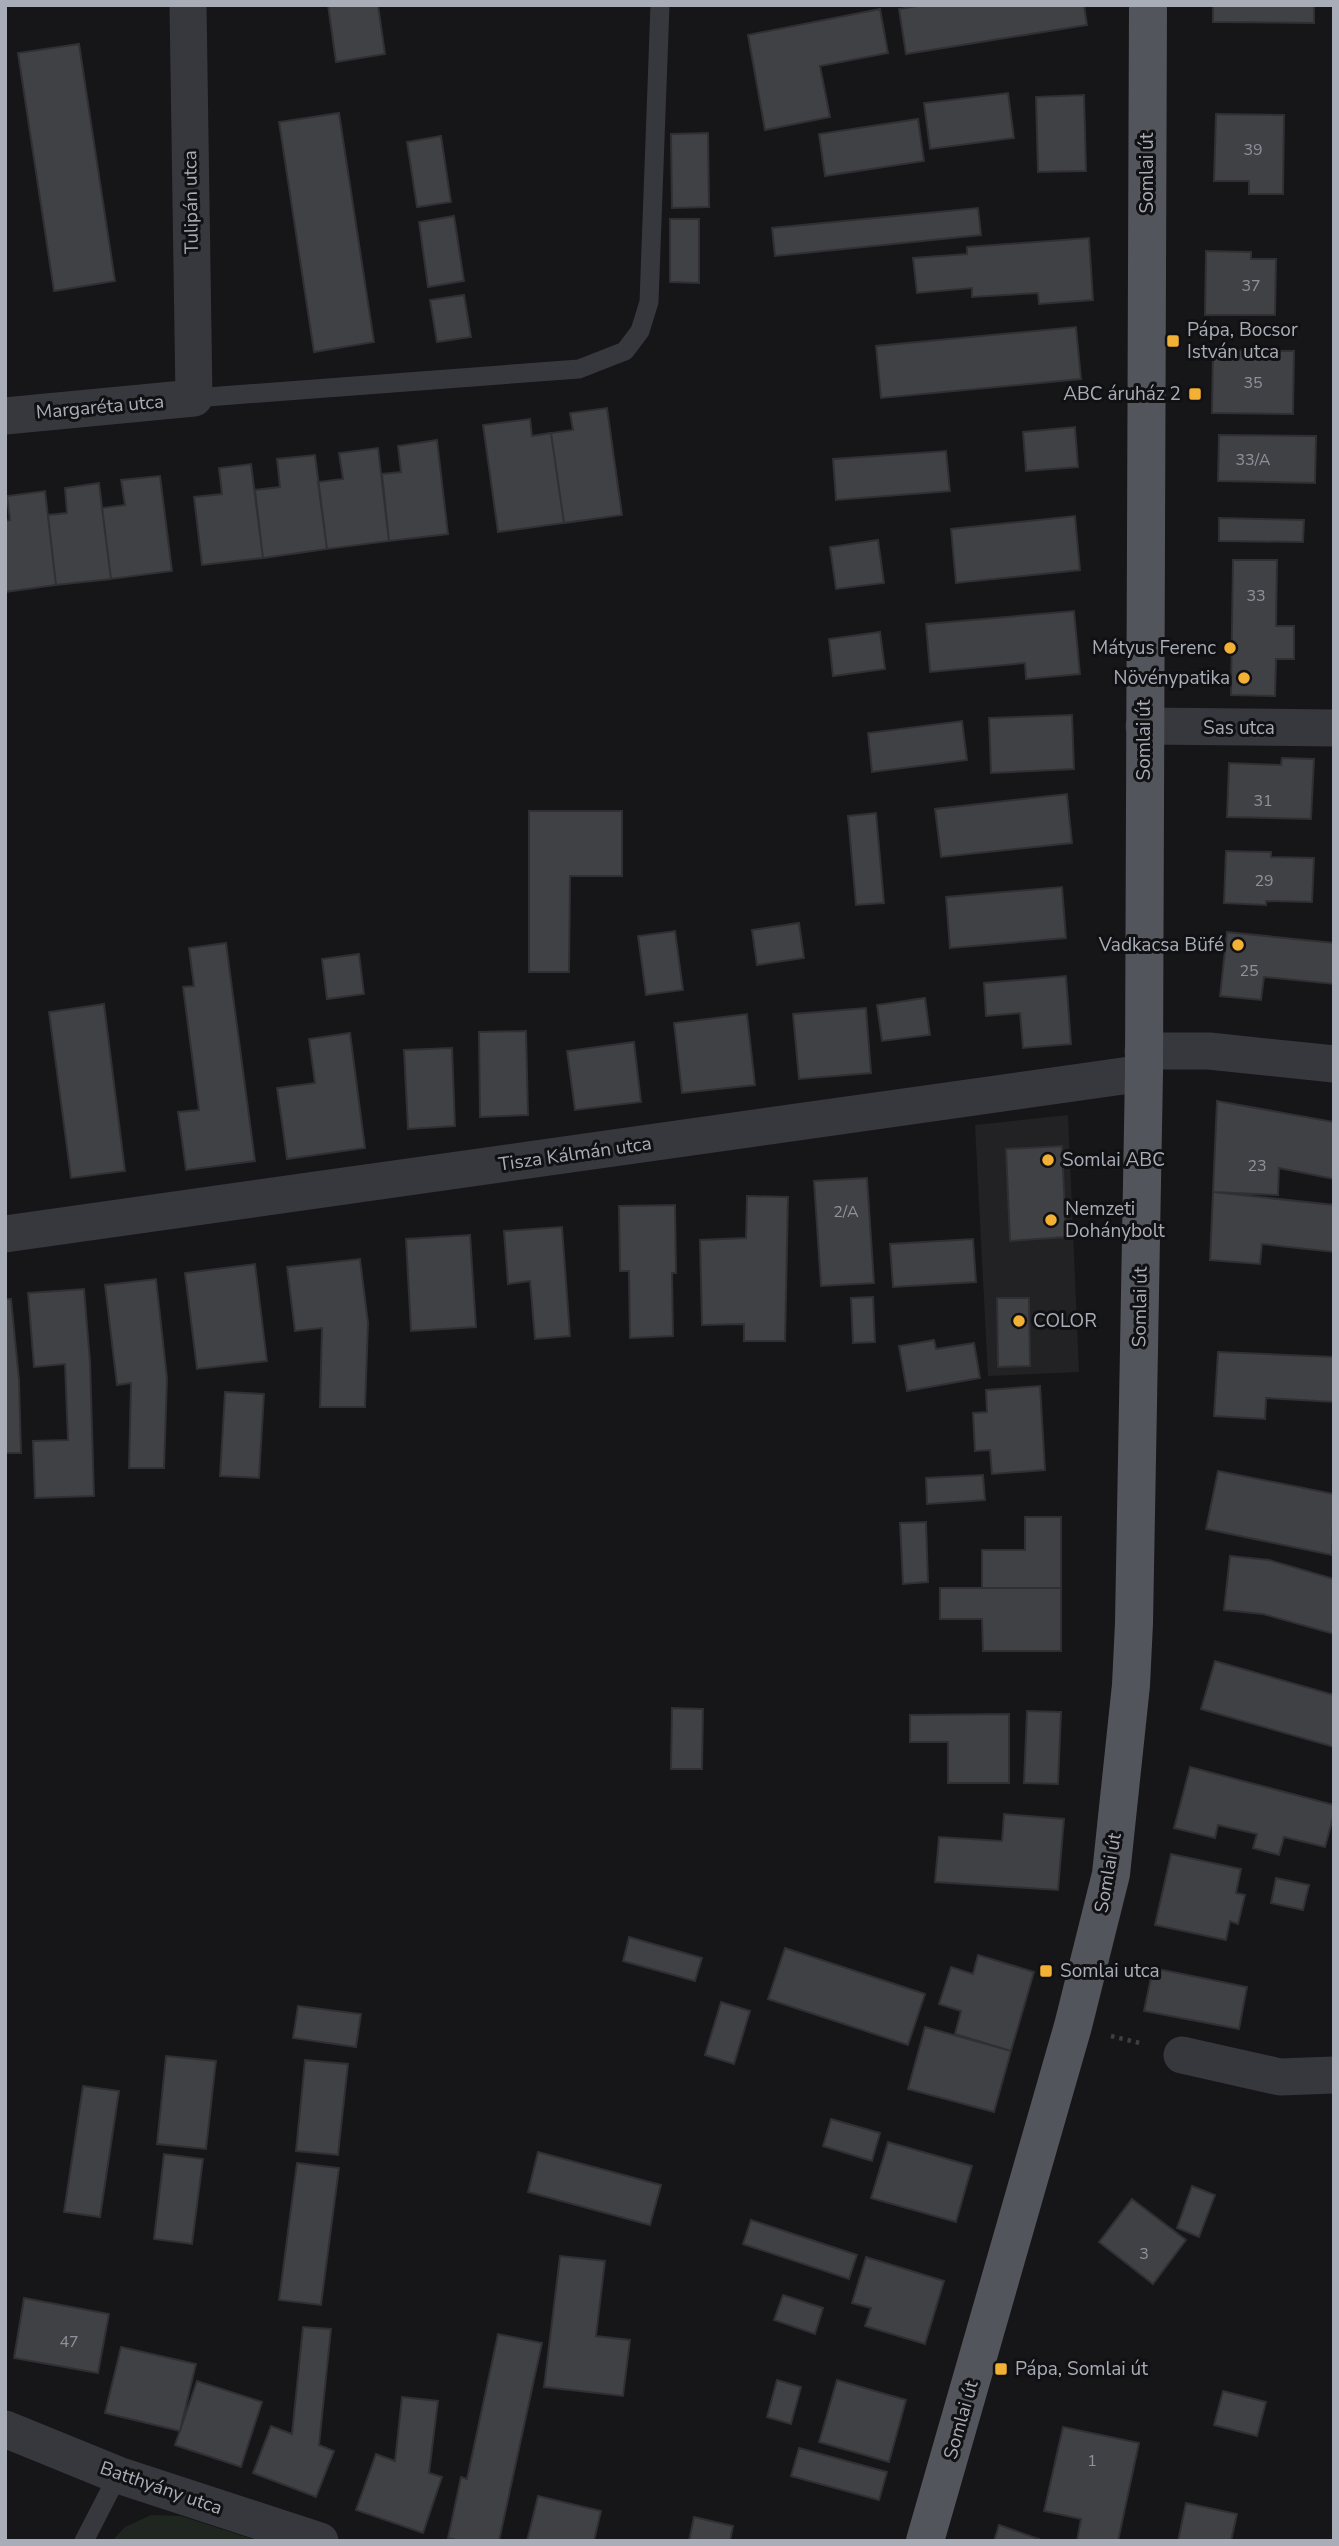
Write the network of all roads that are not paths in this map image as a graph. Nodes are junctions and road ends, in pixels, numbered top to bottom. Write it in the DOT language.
graph roads {
  1 [pos="188,5"];
  2 [pos="660,5"];
  3 [pos="1148,5"];
  4 [pos="194,398"];
  5 [pos="5,416"];
  6 [pos="1144,726"];
  7 [pos="1334,728"];
  8 [pos="1144,1062"];
  9 [pos="1334,1064"];
  10 [pos="5,1234"];
  11 [pos="1182,2054"];
  12 [pos="1334,2075"];
  13 [pos="5,2429"];
  14 [pos="118,2475"];
  15 [pos="84,2541"];
  16 [pos="320,2541"];
  17 [pos="925,2541"];
  1 -- 4 [label="street, Tulipán utca"];
  2 -- 4 [label="lane"];
  3 -- 6 [label="main road, Somlai út"];
  4 -- 5 [label="street, Margaréta utca"];
  6 -- 7 [label="street, Sas utca"];
  6 -- 8 [label="main road, Somlai út"];
  8 -- 9 [label="street, Tisza Kálmán utca"];
  8 -- 10 [label="street, Tisza Kálmán utca"];
  8 -- 17 [label="main road, Somlai út"];
  11 -- 12 [label="street"];
  13 -- 14 [label="street, Batthyány utca"];
  14 -- 15 [label="lane"];
  14 -- 16 [label="street, Batthyány utca"];
}
